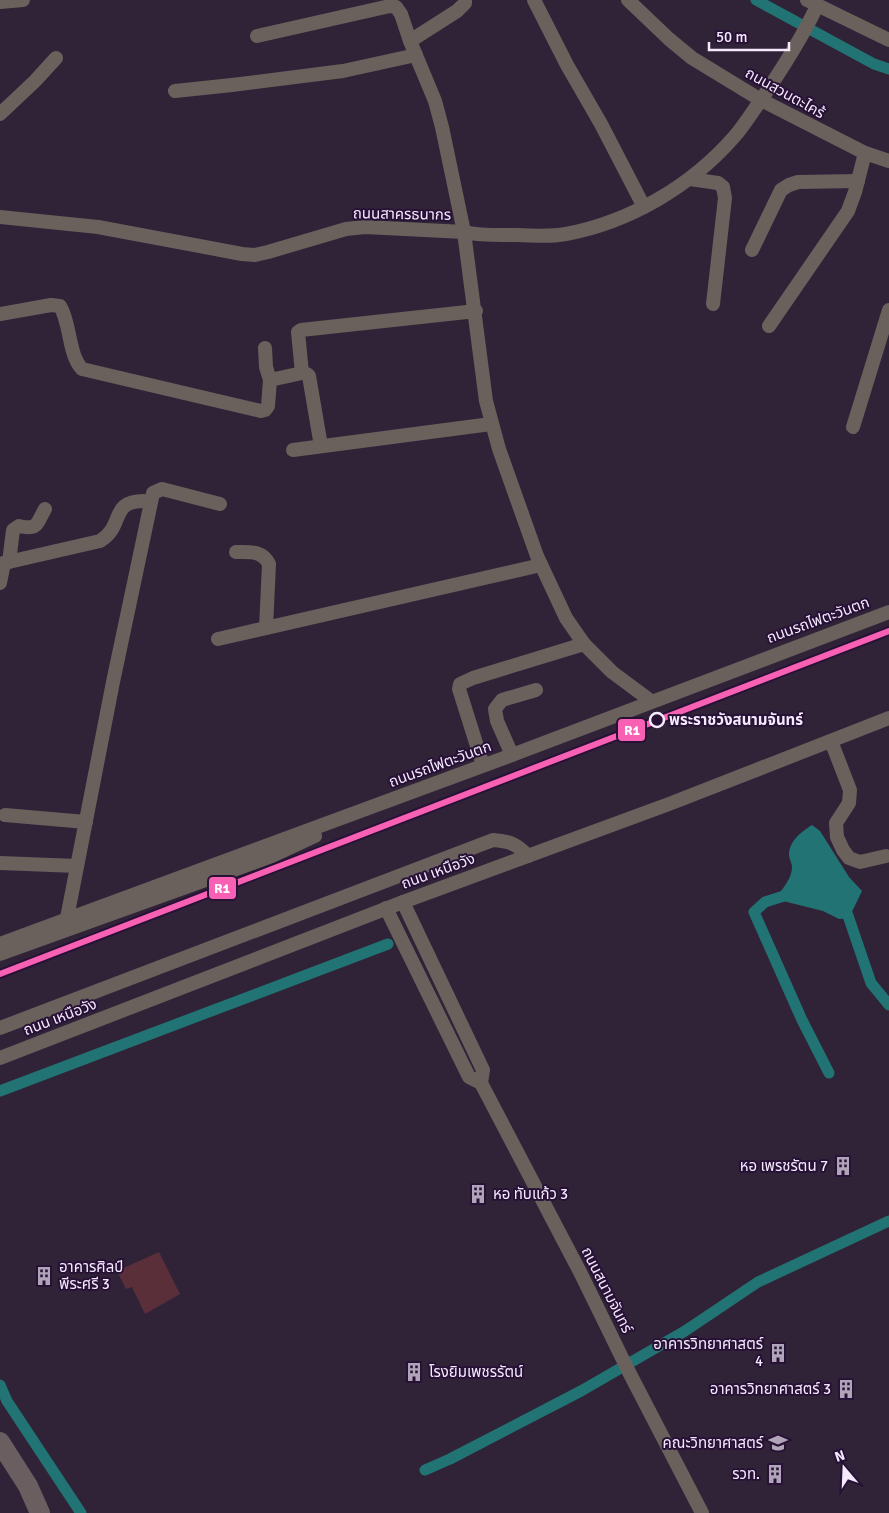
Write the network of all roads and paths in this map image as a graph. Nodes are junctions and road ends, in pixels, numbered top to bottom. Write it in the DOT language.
graph roads {
  1 [pos="24,0"];
  2 [pos="465,0"];
  3 [pos="534,0"];
  4 [pos="628,0"];
  5 [pos="0,2"];
  6 [pos="812,7"];
  7 [pos="257,36"];
  8 [pos="889,40"];
  9 [pos="410,41"];
  10 [pos="416,55"];
  11 [pos="56,58"];
  12 [pos="175,90"];
  13 [pos="761,100"];
  14 [pos="0,114"];
  15 [pos="865,153"];
  16 [pos="889,161"];
  17 [pos="690,179"];
  18 [pos="858,181"];
  19 [pos="644,207"];
  20 [pos="0,217"];
  21 [pos="464,232"];
  22 [pos="752,250"];
  23 [pos="713,304"];
  24 [pos="889,310"];
  25 [pos="476,311"];
  26 [pos="0,314"];
  27 [pos="769,326"];
  28 [pos="265,348"];
  29 [pos="302,373"];
  30 [pos="270,380"];
  31 [pos="492,424"];
  32 [pos="853,427"];
  33 [pos="321,446"];
  34 [pos="293,450"];
  35 [pos="144,501"];
  36 [pos="220,504"];
  37 [pos="45,509"];
  38 [pos="236,552"];
  39 [pos="4,563"];
  40 [pos="541,565"];
  41 [pos="0,583"];
  42 [pos="889,612"];
  43 [pos="266,628"];
  44 [pos="218,639"];
  45 [pos="584,644"];
  46 [pos="536,690"];
  47 [pos="651,701"];
  48 [pos="889,718"];
  49 [pos="831,741"];
  50 [pos="512,755"];
  51 [pos="483,765"];
  52 [pos="5,815"];
  53 [pos="332,821"];
  54 [pos="86,822"];
  55 [pos="528,856"];
  56 [pos="886,856"];
  57 [pos="0,863"];
  58 [pos="77,866"];
  59 [pos="403,902"];
  60 [pos="386,908"];
  61 [pos="67,918"];
  62 [pos="0,944"];
  63 [pos="0,954"];
  64 [pos="0,1028"];
  65 [pos="0,1058"];
  66 [pos="482,1083"];
  67 [pos="0,1442"];
  68 [pos="0,1464"];
  69 [pos="34,1513"];
  70 [pos="40,1513"];
  71 [pos="702,1513"];
  1 -- 5 [label="street"];
  2 -- 9 [label="street"];
  3 -- 19 [label="street"];
  4 -- 13 [label="street, ถนนสวนตะไคร้"];
  6 -- 8 [label="street"];
  6 -- 13 [label="street, ถนนสาครธนากร"];
  7 -- 9 [label="street"];
  9 -- 10 [label="street"];
  10 -- 12 [label="street"];
  10 -- 21 [label="street"];
  11 -- 14 [label="street"];
  13 -- 15 [label="street, ถนนสวนตะไคร้"];
  13 -- 17 [label="street, ถนนสาครธนากร"];
  15 -- 16 [label="street, ถนนสวนตะไคร้"];
  15 -- 18 [label="street"];
  17 -- 19 [label="street, ถนนสาครธนากร"];
  17 -- 23 [label="street"];
  18 -- 22 [label="street"];
  18 -- 27 [label="street"];
  19 -- 21 [label="street, ถนนสาครธนากร"];
  20 -- 21 [label="street, ถนนสาครธนากร"];
  21 -- 25 [label="street"];
  24 -- 32 [label="street"];
  25 -- 29 [label="street"];
  25 -- 31 [label="street"];
  26 -- 30 [label="street"];
  28 -- 30 [label="street"];
  29 -- 30 [label="street"];
  29 -- 33 [label="street"];
  31 -- 33 [label="street"];
  31 -- 40 [label="street"];
  33 -- 34 [label="street"];
  35 -- 39 [label="street"];
  36 -- 54 [label="street"];
  37 -- 39 [label="street"];
  38 -- 43 [label="street"];
  39 -- 41 [label="street"];
  40 -- 43 [label="street"];
  40 -- 45 [label="street"];
  42 -- 47 [label="street, ถนนรถไฟตะวันตก"];
  43 -- 44 [label="street"];
  45 -- 47 [label="street"];
  45 -- 51 [label="street"];
  46 -- 50 [label="street"];
  47 -- 50 [label="street, ถนนรถไฟตะวันตก"];
  48 -- 49 [label="street, ถนน เหนือวัง"];
  49 -- 55 [label="street, ถนน เหนือวัง"];
  49 -- 56 [label="street"];
  50 -- 51 [label="street, ถนนรถไฟตะวันตก"];
  51 -- 53 [label="street, ถนนรถไฟตะวันตก"];
  52 -- 54 [label="street"];
  53 -- 61 [label="street, ถนนรถไฟตะวันตก"];
  53 -- 63 [label="street"];
  54 -- 58 [label="street"];
  55 -- 59 [label="street, ถนน เหนือวัง"];
  55 -- 64 [label="street"];
  57 -- 58 [label="street"];
  58 -- 61 [label="street"];
  59 -- 60 [label="street, ถนน เหนือวัง"];
  59 -- 66 [label="street, ถนนสนามจันทร์"];
  60 -- 65 [label="street, ถนน เหนือวัง"];
  60 -- 66 [label="street, ถนนสนามจันทร์"];
  61 -- 62 [label="street, ถนนรถไฟตะวันตก"];
  66 -- 71 [label="street, ถนนสนามจันทร์"];
  67 -- 70 [label="highway"];
  68 -- 69 [label="highway"];
}
